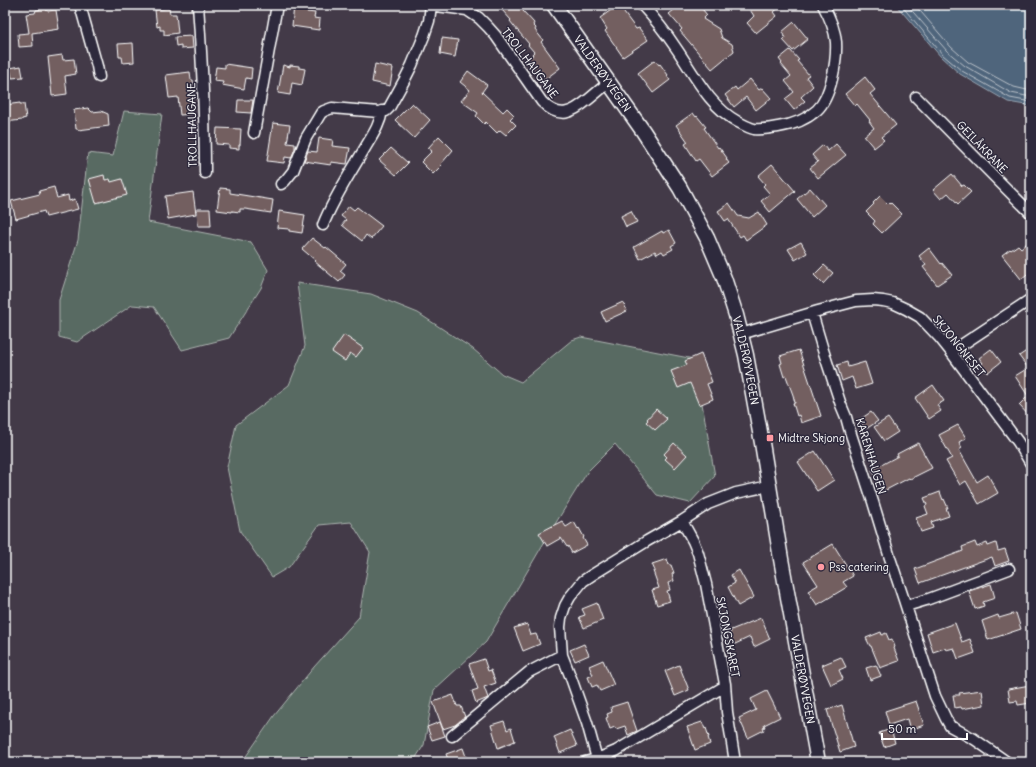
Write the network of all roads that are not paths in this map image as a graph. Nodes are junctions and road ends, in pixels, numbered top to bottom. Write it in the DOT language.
graph roads {
  1 [pos="80,5"];
  2 [pos="198,5"];
  3 [pos="277,5"];
  4 [pos="430,5"];
  5 [pos="554,5"];
  6 [pos="642,5"];
  7 [pos="823,5"];
  8 [pos="99,77"];
  9 [pos="608,83"];
  10 [pos="916,97"];
  11 [pos="382,111"];
  12 [pos="254,133"];
  13 [pos="205,173"];
  14 [pos="281,184"];
  15 [pos="1031,213"];
  16 [pos="323,225"];
  17 [pos="1031,299"];
  18 [pos="812,313"];
  19 [pos="741,334"];
  20 [pos="951,352"];
  21 [pos="1031,464"];
  22 [pos="769,486"];
  23 [pos="682,521"];
  24 [pos="1009,569"];
  25 [pos="906,606"];
  26 [pos="562,655"];
  27 [pos="725,684"];
  28 [pos="452,736"];
  29 [pos="597,760"];
  30 [pos="585,762"];
  31 [pos="734,762"];
  32 [pos="818,762"];
  33 [pos="1007,762"];
  1 -- 8 [label="street"];
  2 -- 13 [label="street, TROLLHAUGANE"];
  3 -- 12 [label="street"];
  4 -- 9 [label="street, TROLLHAUGANE"];
  4 -- 11 [label="street, TROLLHAUGANE"];
  5 -- 9 [label="main road, VALDERØYVEGEN"];
  6 -- 7 [label="street"];
  9 -- 19 [label="main road, VALDERØYVEGEN"];
  10 -- 15 [label="street, GEILÅKRANE"];
  11 -- 14 [label="street"];
  11 -- 16 [label="street, TROLLHAUGANE"];
  17 -- 20 [label="street"];
  18 -- 19 [label="street, SKJONGNESET"];
  18 -- 20 [label="street, SKJONGNESET"];
  18 -- 25 [label="street, KARENHAUGEN"];
  19 -- 22 [label="main road, VALDERØYVEGEN"];
  20 -- 21 [label="street, SKJONGNESET"];
  22 -- 23 [label="street"];
  22 -- 32 [label="main road, VALDERØYVEGEN"];
  23 -- 26 [label="street"];
  23 -- 27 [label="street, SKJONGSKARET"];
  24 -- 25 [label="street"];
  25 -- 33 [label="street, KARENHAUGEN"];
  26 -- 28 [label="street"];
  26 -- 29 [label="street"];
  27 -- 29 [label="street, SKJONGSKARET"];
  27 -- 31 [label="street"];
  29 -- 30 [label="street, SKJONGSKARET"];
}
